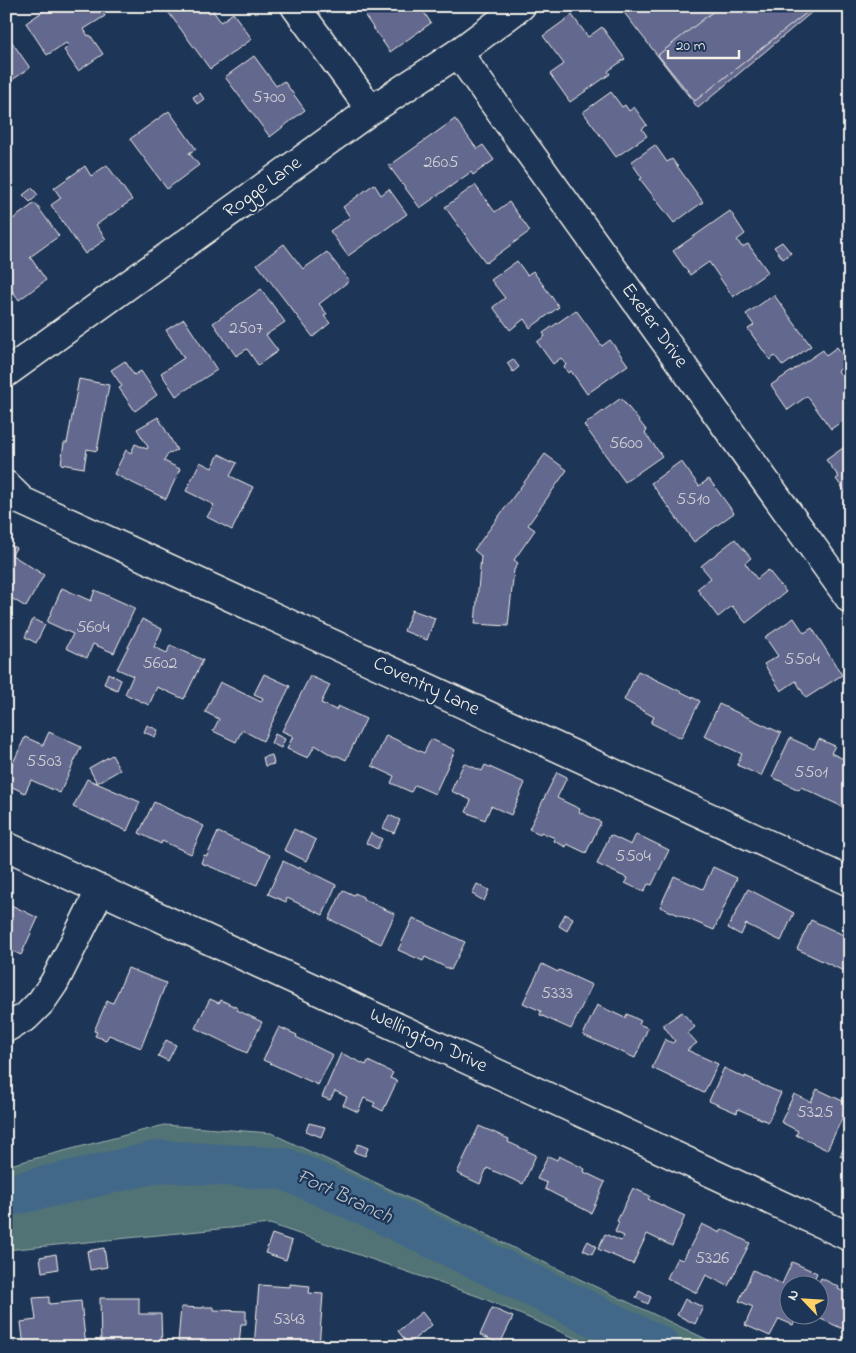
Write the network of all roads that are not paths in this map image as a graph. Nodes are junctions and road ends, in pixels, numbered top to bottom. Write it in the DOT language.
graph roads {
  1 [pos="295,6"];
  2 [pos="521,6"];
  3 [pos="458,53"];
  4 [pos="371,110"];
  5 [pos="6,373"];
  6 [pos="6,485"];
  7 [pos="850,599"];
  8 [pos="6,846"];
  9 [pos="850,882"];
  10 [pos="101,889"];
  11 [pos="6,1028"];
  12 [pos="850,1237"];
  1 -- 4 [label="street"];
  2 -- 3 [label="street, Rogge Lane"];
  3 -- 4 [label="street, Rogge Lane"];
  3 -- 7 [label="street, Exeter Drive"];
  4 -- 5 [label="street, Rogge Lane"];
  6 -- 9 [label="street, Coventry Lane"];
  8 -- 10 [label="street, Wellington Drive"];
  10 -- 11 [label="street"];
  10 -- 12 [label="street, Wellington Drive"];
}
